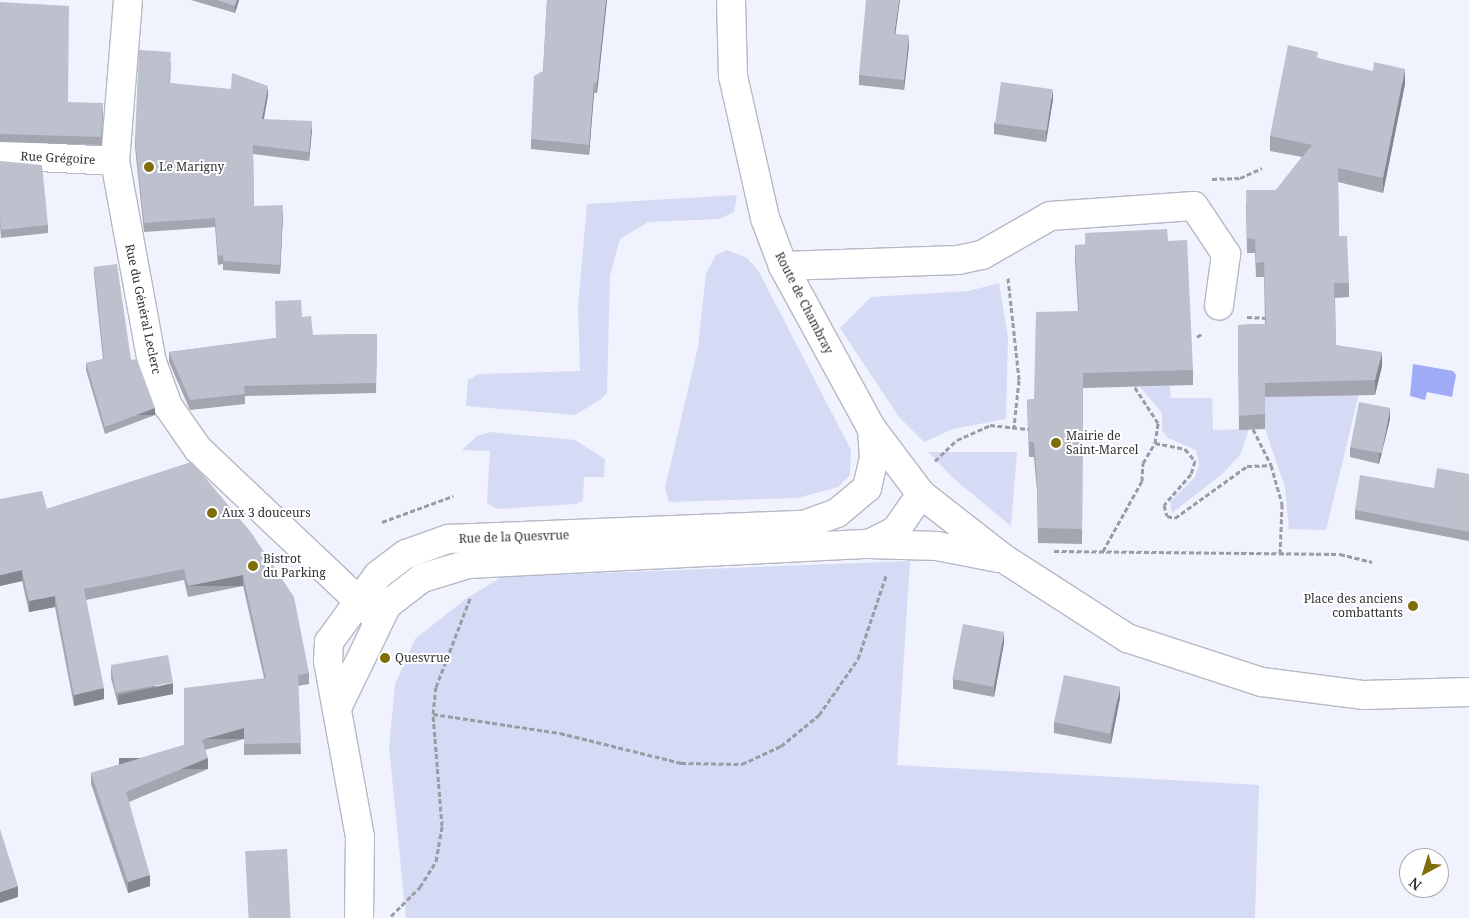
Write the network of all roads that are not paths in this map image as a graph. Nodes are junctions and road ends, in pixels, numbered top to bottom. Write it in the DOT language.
graph roads {
  1 [pos="128,0"];
  2 [pos="731,0"];
  3 [pos="0,155"];
  4 [pos="115,161"];
  5 [pos="783,266"];
  6 [pos="1219,306"];
  7 [pos="872,429"];
  8 [pos="917,488"];
  9 [pos="869,544"];
  10 [pos="1003,558"];
  11 [pos="357,601"];
  12 [pos="379,620"];
  13 [pos="1469,692"];
  14 [pos="337,708"];
  15 [pos="359,918"];
  1 -- 4 [label="street, Rue du Général Leclerc"];
  2 -- 5 [label="street, Route de Chambray"];
  3 -- 4 [label="street, Rue Grégoire"];
  4 -- 11 [label="street, Rue du Général Leclerc"];
  5 -- 6 [label="street"];
  5 -- 7 [label="street, Route de Chambray"];
  7 -- 8 [label="street, Route de Chambray"];
  7 -- 11 [label="street, Rue de la Quesvrue"];
  8 -- 9 [label="street, Rue de la Quesvrue"];
  8 -- 10 [label="street"];
  9 -- 10 [label="street, Rue de la Quesvrue"];
  9 -- 12 [label="street, Rue de la Quesvrue"];
  10 -- 13 [label="street"];
  11 -- 12 [label="street, Rue du Général Leclerc"];
  11 -- 14 [label="street, Rue de la Quesvrue"];
  12 -- 14 [label="street, Rue de la Quesvrue"];
  14 -- 15 [label="street"];
}
